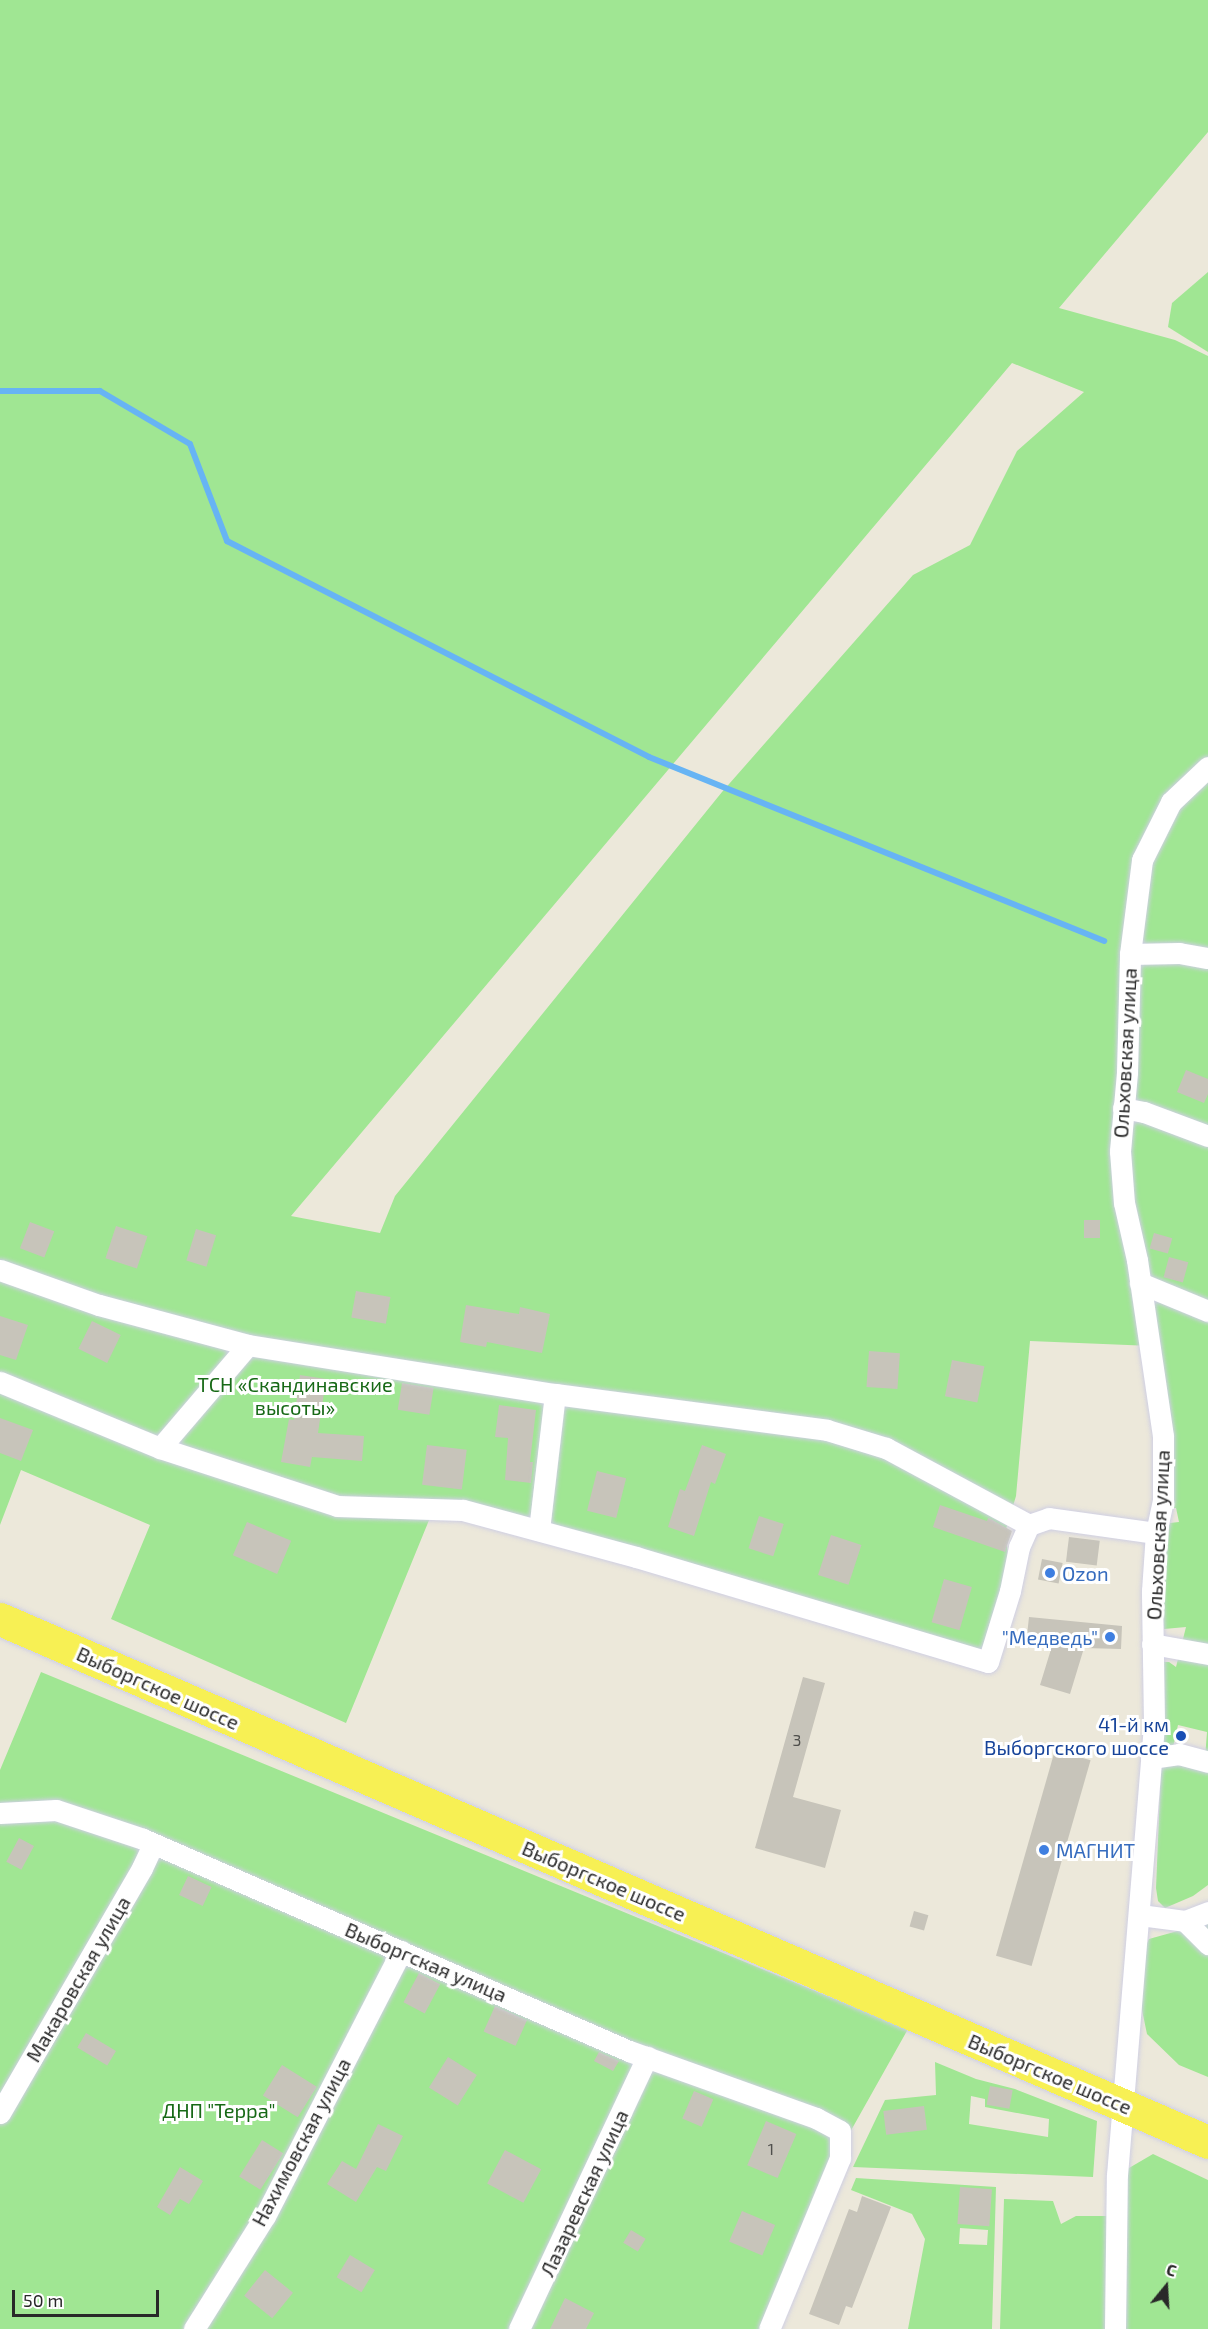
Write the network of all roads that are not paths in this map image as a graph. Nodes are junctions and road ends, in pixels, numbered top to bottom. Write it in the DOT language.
graph roads {
  1 [pos="1208,767"];
  2 [pos="1200,786"];
  3 [pos="1130,954"];
  4 [pos="1208,958"];
  5 [pos="1123,1108"];
  6 [pos="1208,1136"];
  7 [pos="0,1270"];
  8 [pos="1140,1283"];
  9 [pos="1208,1311"];
  10 [pos="248,1345"];
  11 [pos="0,1382"];
  12 [pos="555,1394"];
  13 [pos="160,1448"];
  14 [pos="1029,1525"];
  15 [pos="539,1530"];
  16 [pos="1156,1533"];
  17 [pos="0,1620"];
  18 [pos="1152,1644"];
  19 [pos="1208,1654"];
  20 [pos="1151,1758"];
  21 [pos="1208,1762"];
  22 [pos="0,1813"];
  23 [pos="153,1844"];
  24 [pos="1208,1912"];
  25 [pos="1140,1915"];
  26 [pos="1185,1921"];
  27 [pos="1208,1944"];
  28 [pos="400,1951"];
  29 [pos="647,2057"];
  30 [pos="1121,2105"];
  31 [pos="0,2113"];
  32 [pos="1208,2142"];
  33 [pos="194,2329"];
  34 [pos="519,2329"];
  35 [pos="769,2329"];
  36 [pos="1115,2329"];
  1 -- 2 [label="street, Ольховская улица"];
  2 -- 3 [label="street, Ольховская улица"];
  3 -- 4 [label="street"];
  3 -- 5 [label="street, Ольховская улица"];
  5 -- 6 [label="street"];
  5 -- 8 [label="street, Ольховская улица"];
  7 -- 10 [label="street"];
  8 -- 9 [label="street"];
  8 -- 16 [label="street, Ольховская улица"];
  10 -- 12 [label="street"];
  10 -- 13 [label="street"];
  11 -- 13 [label="street"];
  12 -- 14 [label="street"];
  12 -- 15 [label="street"];
  13 -- 15 [label="street"];
  14 -- 15 [label="street"];
  14 -- 16 [label="street"];
  16 -- 18 [label="street, Ольховская улица"];
  17 -- 30 [label="main road, Выборгское шоссе"];
  18 -- 19 [label="street"];
  18 -- 20 [label="street, Ольховская улица"];
  20 -- 21 [label="street"];
  20 -- 25 [label="street, Ольховская улица"];
  22 -- 23 [label="street, Выборгская улица"];
  23 -- 28 [label="street, Выборгская улица"];
  23 -- 31 [label="street, Макаровская улица"];
  24 -- 26 [label="street"];
  25 -- 26 [label="street"];
  25 -- 30 [label="street, Ольховская улица"];
  26 -- 27 [label="street"];
  28 -- 29 [label="street, Выборгская улица"];
  28 -- 33 [label="street, Нахимовская улица"];
  29 -- 34 [label="street, Лазаревская улица"];
  29 -- 35 [label="street, Выборгская улица"];
  30 -- 32 [label="main road, Выборгское шоссе"];
  30 -- 36 [label="street, Ольховская улица"];
}
